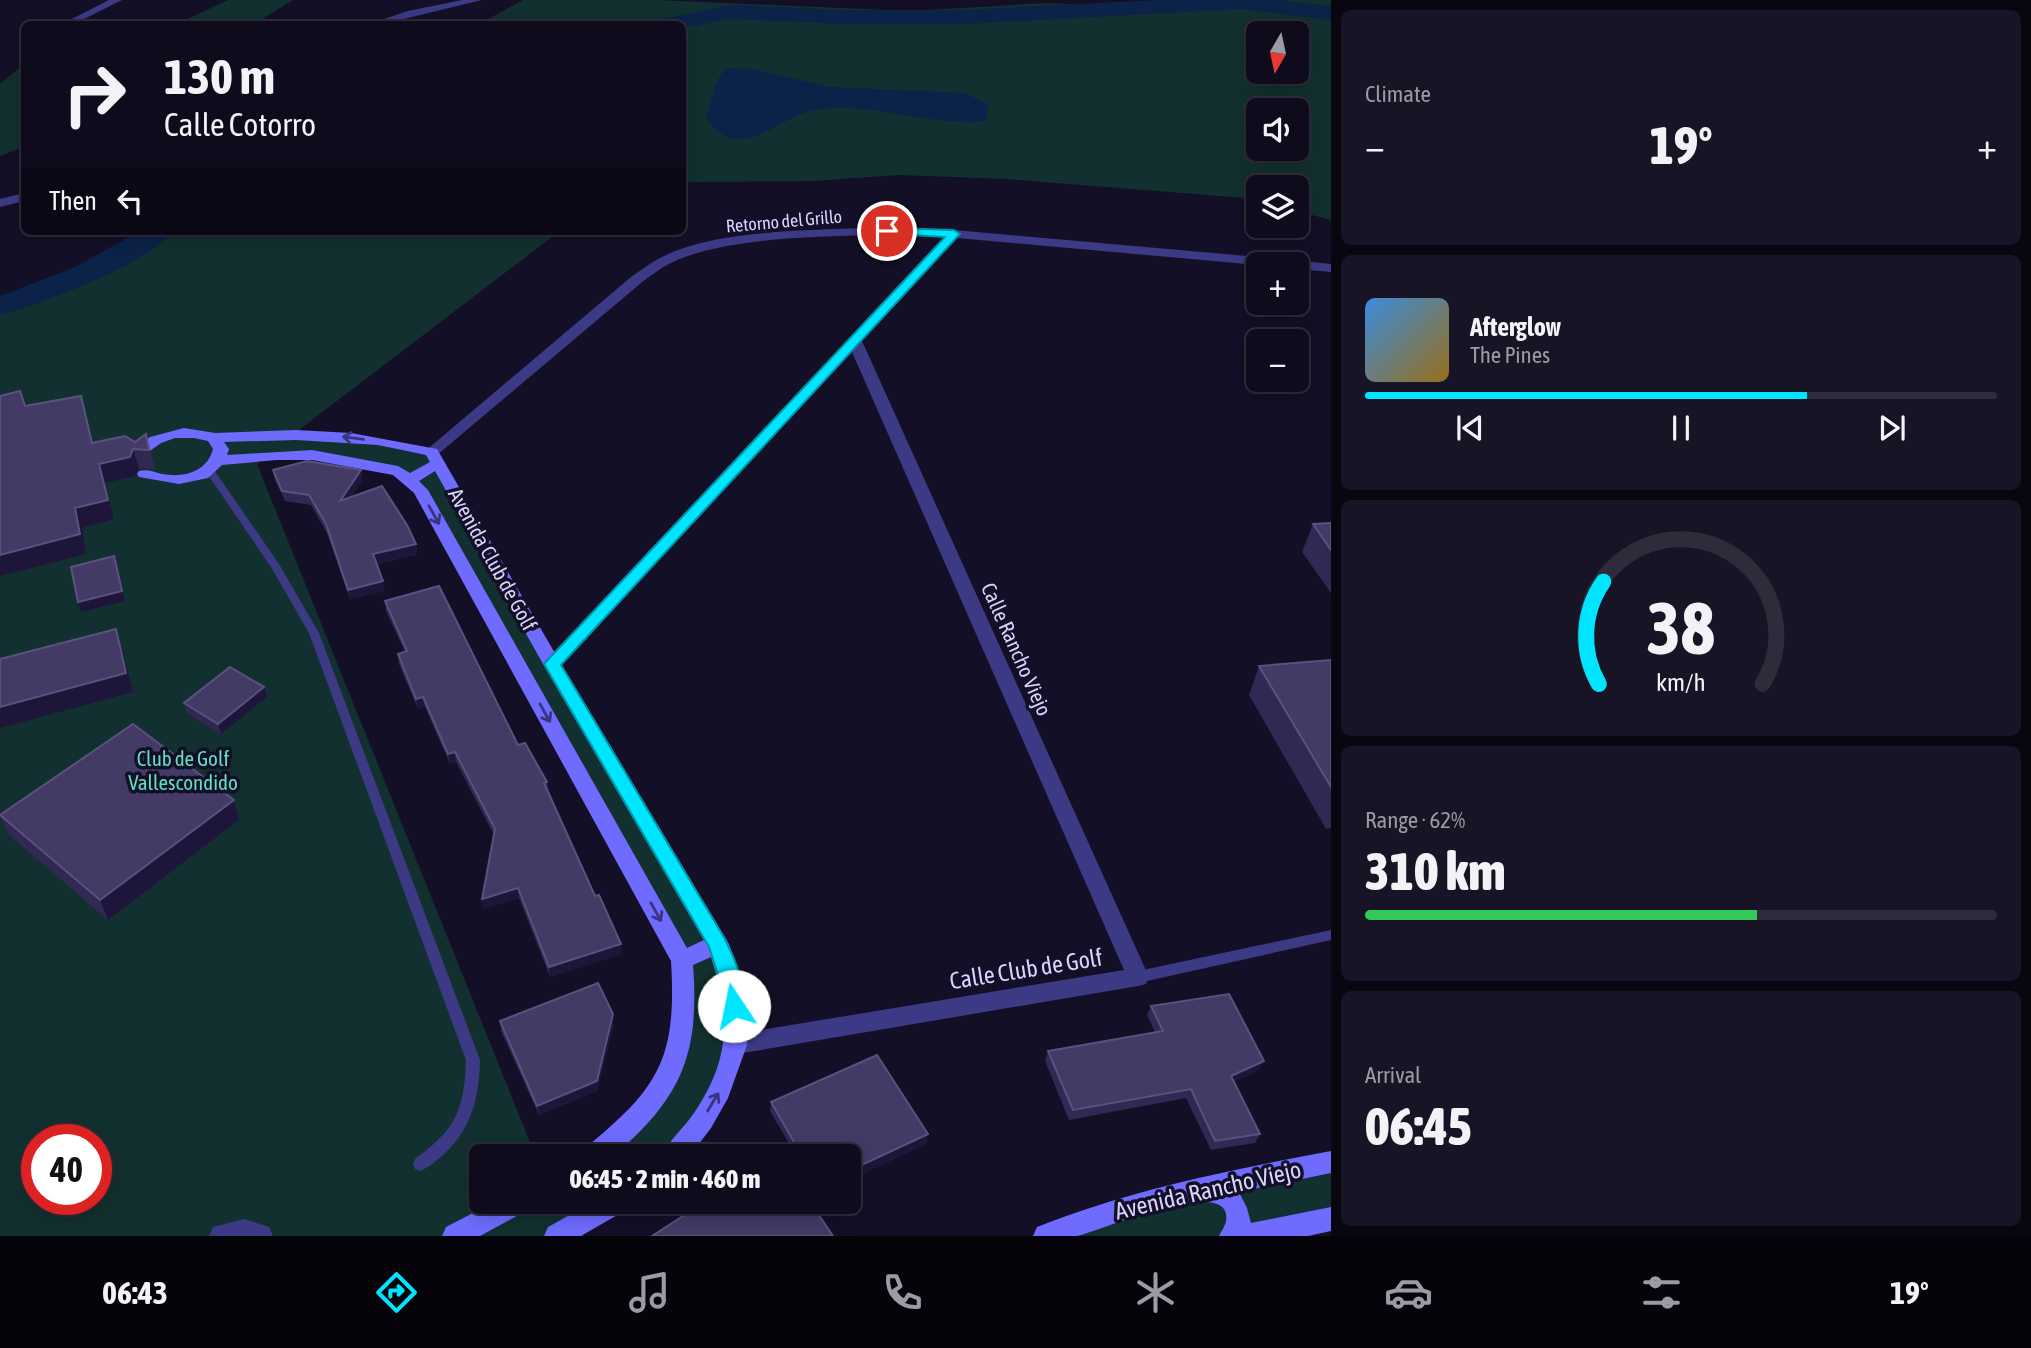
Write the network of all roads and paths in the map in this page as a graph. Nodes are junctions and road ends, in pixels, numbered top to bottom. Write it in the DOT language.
graph roads {
  1 [pos="117,0"];
  2 [pos="477,0"];
  3 [pos="73,21"];
  4 [pos="384,21"];
  5 [pos="21,198"];
  6 [pos="0,203"];
  7 [pos="954,234"];
  8 [pos="1246,261"];
  9 [pos="1309,266"];
  10 [pos="1331,268"];
  11 [pos="854,340"];
  12 [pos="214,438"];
  13 [pos="397,444"];
  14 [pos="140,453"];
  15 [pos="435,457"];
  16 [pos="213,465"];
  17 [pos="383,466"];
  18 [pos="145,474"];
  19 [pos="408,480"];
  20 [pos="552,664"];
  21 [pos="1326,937"];
  22 [pos="718,944"];
  23 [pos="682,960"];
  24 [pos="1138,977"];
  25 [pos="737,1044"];
  26 [pos="610,1144"];
  27 [pos="686,1144"];
  28 [pos="1331,1162"];
  29 [pos="420,1164"];
  30 [pos="1205,1187"];
  31 [pos="496,1214"];
  32 [pos="596,1214"];
  33 [pos="1331,1219"];
  34 [pos="222,1236"];
  35 [pos="260,1236"];
  36 [pos="455,1236"];
  37 [pos="557,1236"];
  38 [pos="1046,1236"];
  39 [pos="1232,1236"];
  40 [pos="1248,1236"];
  1 -- 3 [label="street"];
  2 -- 4 [label="street"];
  5 -- 6 [label="street"];
  7 -- 8 [label="street, Retorno del Grillo"];
  7 -- 11 [label="street"];
  7 -- 15 [label="street, Retorno del Grillo"];
  9 -- 10 [label="street, Retorno del Grillo"];
  11 -- 20 [label="street"];
  11 -- 24 [label="street, Calle Rancho Viejo"];
  13 -- 12 [label="street, one-way"];
  12 -- 14 [label="street"];
  12 -- 16 [label="street"];
  13 -- 15 [label="street"];
  13 -- 17 [label="street"];
  15 -- 19 [label="street"];
  15 -- 20 [label="street, Avenida Club de Golf"];
  16 -- 17 [label="street, Avenida Club de Golf"];
  16 -- 18 [label="street, Avenida Club de Golf"];
  16 -- 29 [label="lane"];
  17 -- 19 [label="street, Avenida Club de Golf"];
  19 -- 23 [label="street, Avenida Club de Golf, one-way"];
  20 -- 22 [label="street, Avenida Club de Golf"];
  21 -- 24 [label="lane, Calle Club de Golf"];
  22 -- 23 [label="street"];
  22 -- 25 [label="street, Avenida Club de Golf"];
  23 -- 26 [label="street, Avenida Club de Golf"];
  24 -- 25 [label="street, Calle Club de Golf"];
  27 -- 25 [label="street, Avenida Club de Golf, one-way"];
  28 -- 30 [label="street, Avenida Rancho Viejo"];
  30 -- 38 [label="street, Avenida Rancho Viejo"];
  30 -- 39 [label="street"];
  31 -- 36 [label="street"];
  32 -- 37 [label="street"];
  33 -- 40 [label="street"];
  34 -- 35 [label="street"];
}
